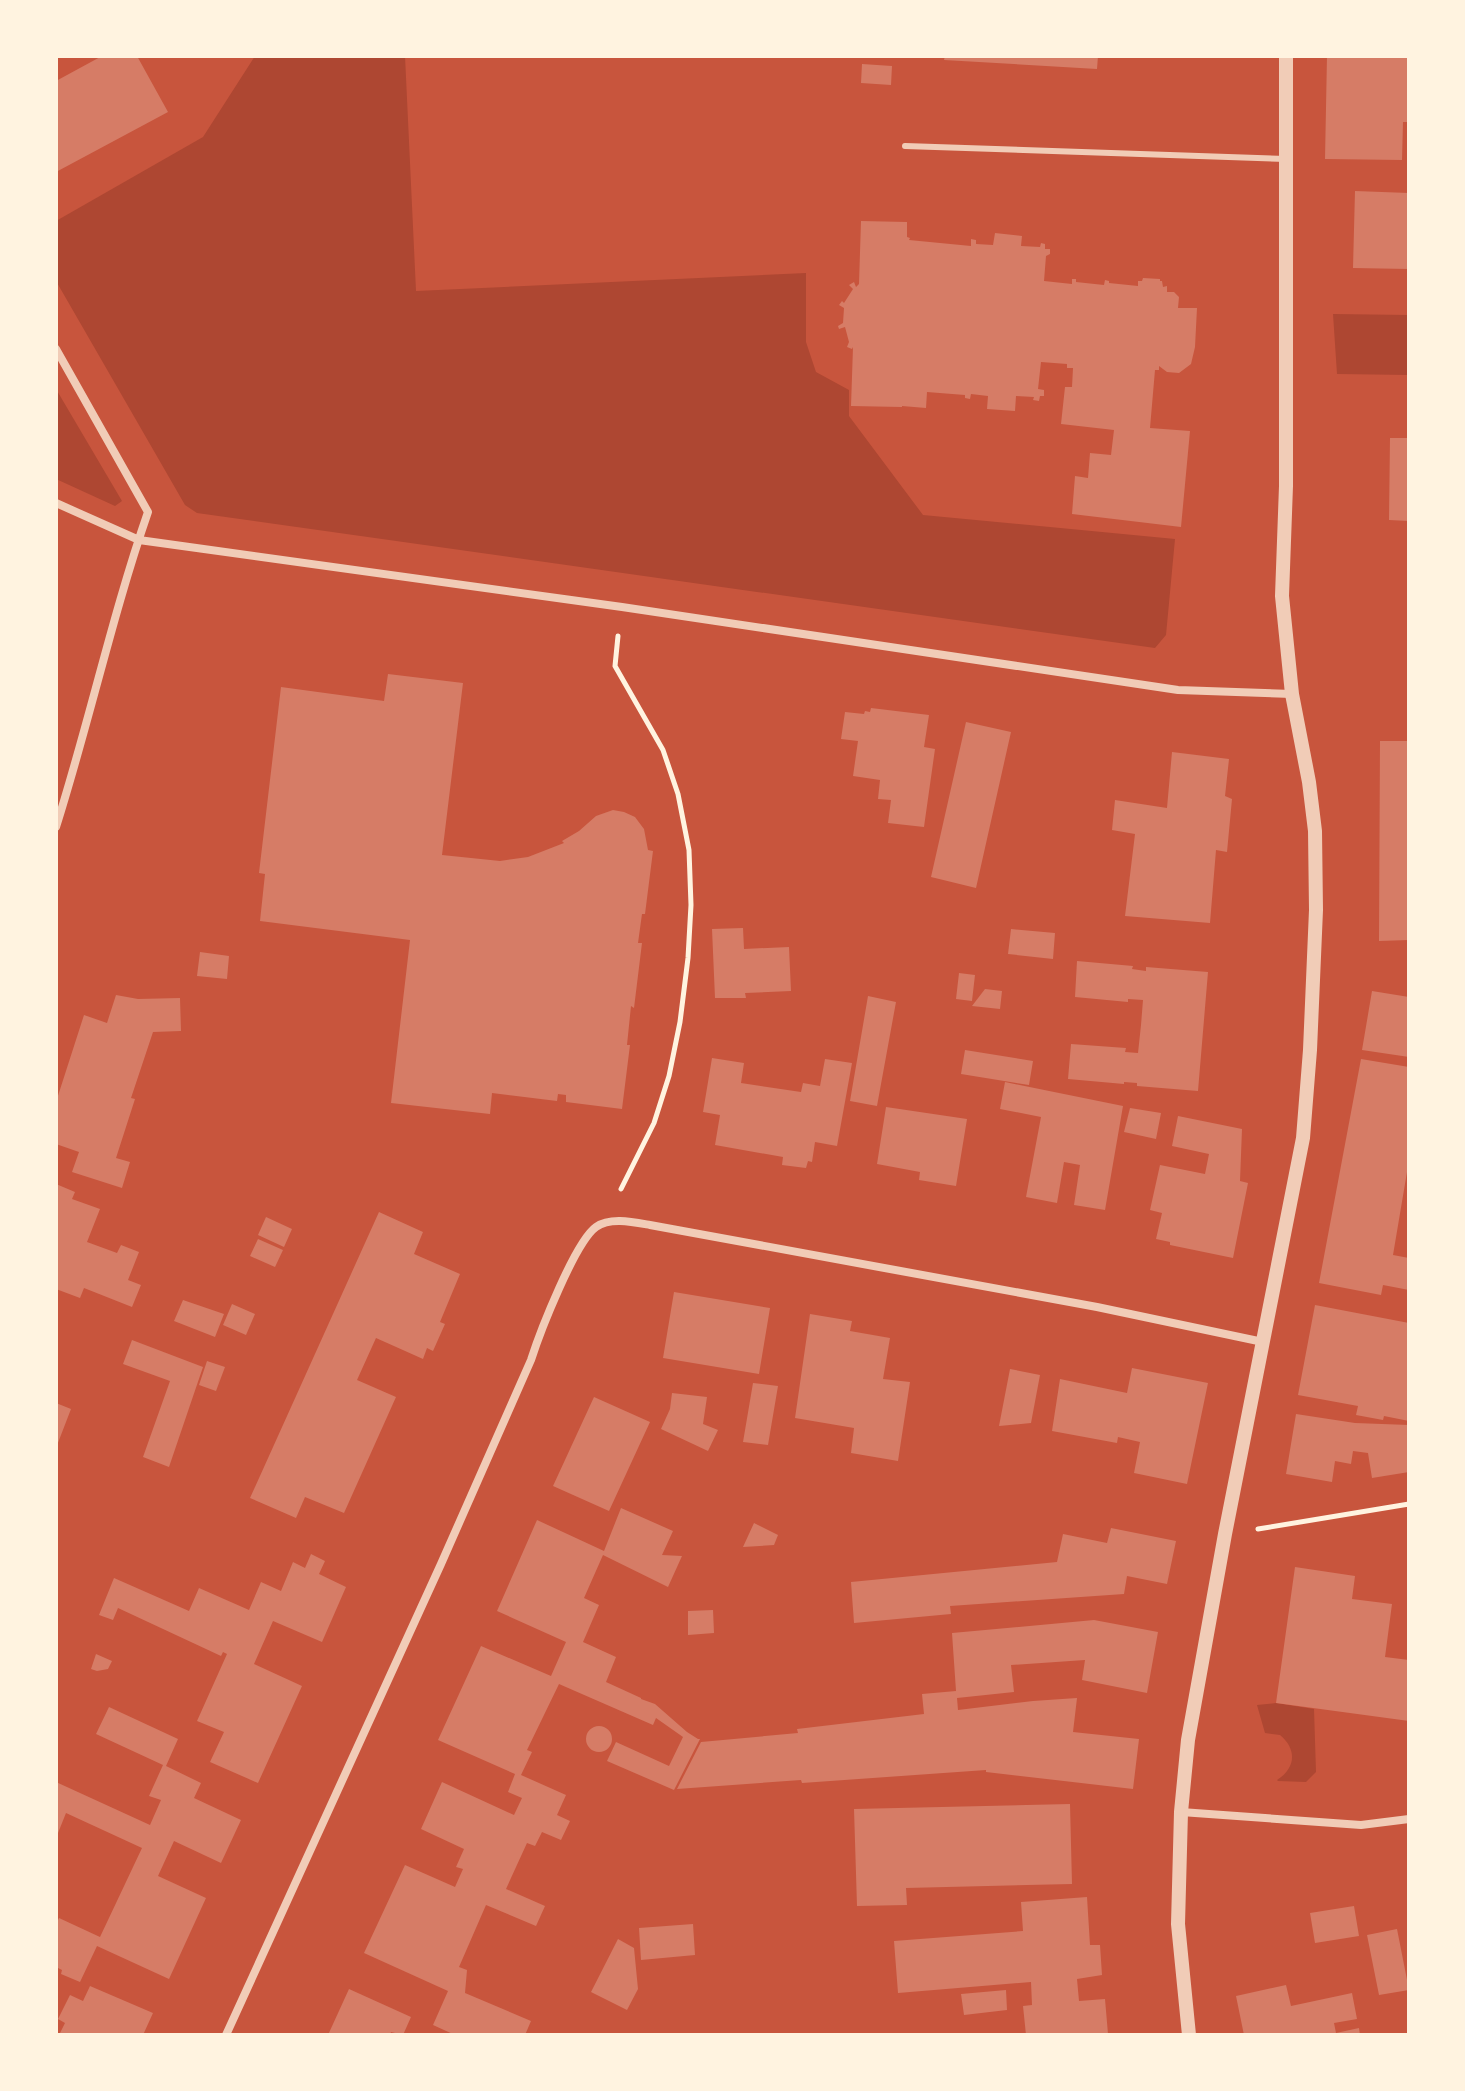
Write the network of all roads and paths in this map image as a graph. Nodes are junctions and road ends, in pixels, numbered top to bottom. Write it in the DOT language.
graph roads {
  1 [pos="1286,56"];
  2 [pos="905,146"];
  3 [pos="1286,159"];
  4 [pos="56,349"];
  5 [pos="56,503"];
  6 [pos="139,540"];
  7 [pos="622,607"];
  8 [pos="1292,694"];
  9 [pos="56,827"];
  10 [pos="615,1221"];
  11 [pos="1264,1342"];
  12 [pos="1409,1504"];
  13 [pos="1225,1534"];
  14 [pos="1181,1812"];
  15 [pos="1409,1819"];
  16 [pos="226,2035"];
  17 [pos="1189,2035"];
  1 -- 3 [label="street"];
  2 -- 3 [label="lane"];
  3 -- 8 [label="street"];
  4 -- 6 [label="street"];
  5 -- 6 [label="street"];
  6 -- 7 [label="street"];
  6 -- 9 [label="street"];
  7 -- 8 [label="street"];
  7 -- 10 [label="path"];
  8 -- 11 [label="street"];
  10 -- 11 [label="street"];
  10 -- 16 [label="street"];
  11 -- 13 [label="street"];
  12 -- 13 [label="path"];
  13 -- 14 [label="street"];
  14 -- 15 [label="street"];
  14 -- 17 [label="street"];
}
